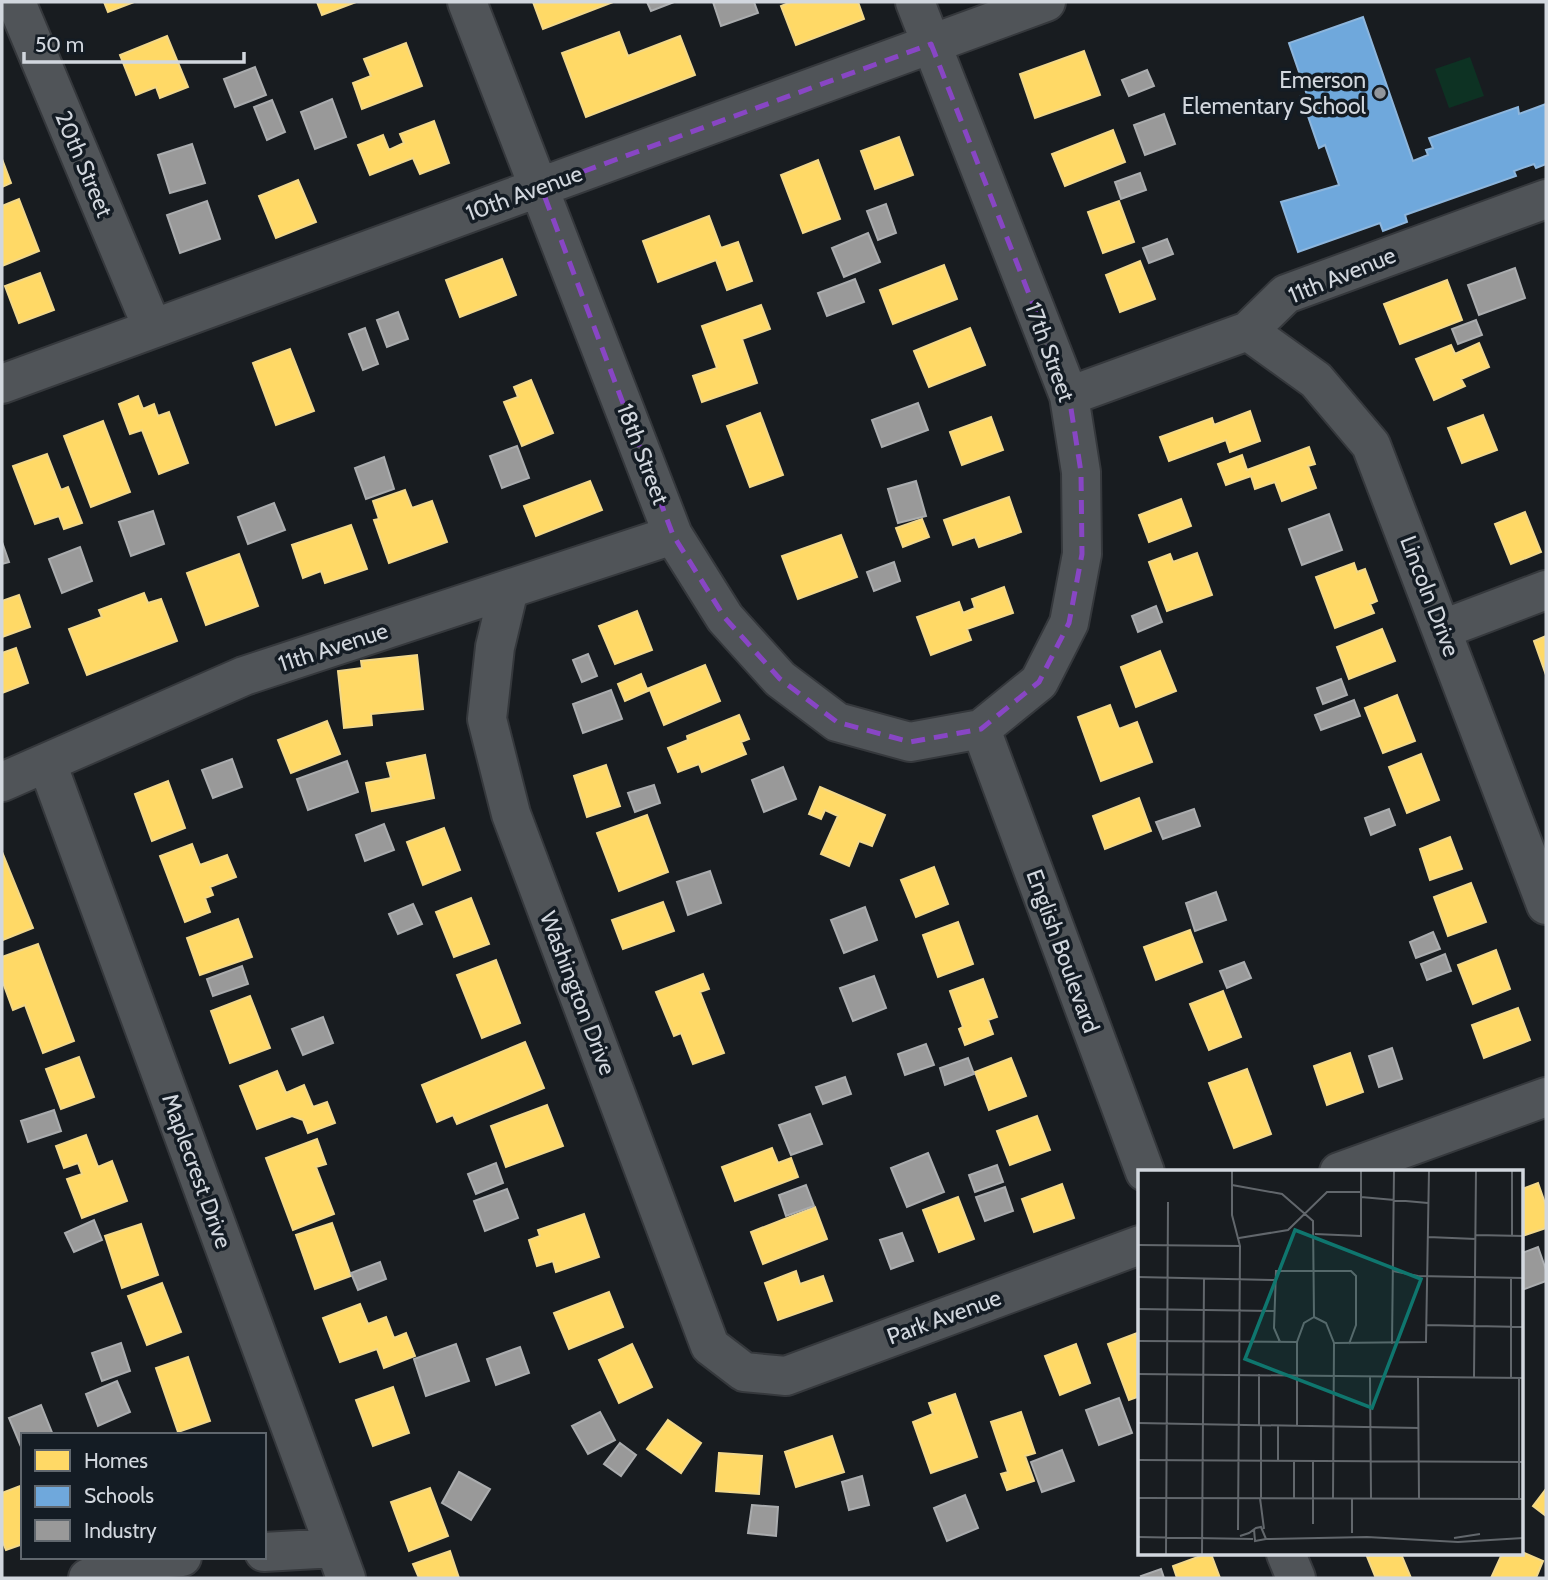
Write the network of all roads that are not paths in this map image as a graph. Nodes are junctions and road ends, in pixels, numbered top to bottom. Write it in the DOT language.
graph roads {
  1 [pos="16,2"];
  2 [pos="467,2"];
  3 [pos="915,2"];
  4 [pos="1046,2"];
  5 [pos="931,44"];
  6 [pos="541,187"];
  7 [pos="1546,199"];
  8 [pos="152,327"];
  9 [pos="1248,331"];
  10 [pos="2,384"];
  11 [pos="1069,396"];
  12 [pos="673,535"];
  13 [pos="509,589"];
  14 [pos="1546,590"];
  15 [pos="1443,629"];
  16 [pos="981,729"];
  17 [pos="47,763"];
  18 [pos="2,782"];
  19 [pos="1546,905"];
  20 [pos="1546,1097"];
  21 [pos="1144,1170"];
  22 [pos="1345,1170"];
  23 [pos="1138,1246"];
  24 [pos="744,1372"];
  25 [pos="266,1552"];
  26 [pos="1287,1556"];
  27 [pos="153,1559"];
  28 [pos="341,1563"];
  29 [pos="88,1578"];
  30 [pos="1296,1578"];
  1 -- 8 [label="street, 20th Street"];
  2 -- 6 [label="street, 18th Street"];
  3 -- 5 [label="street, 17th Street"];
  4 -- 5 [label="street, 10th Avenue"];
  5 -- 6 [label="street, 10th Avenue"];
  5 -- 11 [label="street, 17th Street"];
  6 -- 8 [label="street, 10th Avenue"];
  6 -- 12 [label="street, 18th Street"];
  7 -- 9 [label="street, 11th Avenue"];
  8 -- 10 [label="street, 10th Avenue"];
  9 -- 11 [label="street, 11th Avenue"];
  9 -- 15 [label="street, Lincoln Drive"];
  11 -- 16 [label="street, 17th Street"];
  12 -- 13 [label="street, 11th Avenue"];
  12 -- 16 [label="street, 18th Street"];
  13 -- 17 [label="street, 11th Avenue"];
  13 -- 24 [label="street, Washington Drive"];
  14 -- 15 [label="street"];
  15 -- 19 [label="street, Lincoln Drive"];
  16 -- 21 [label="street, English Boulevard"];
  17 -- 18 [label="street, 11th Avenue"];
  17 -- 28 [label="street, Maplecrest Drive"];
  20 -- 22 [label="street"];
  23 -- 24 [label="street, Park Avenue"];
  25 -- 28 [label="street"];
  26 -- 30 [label="street"];
  27 -- 29 [label="street"];
}
